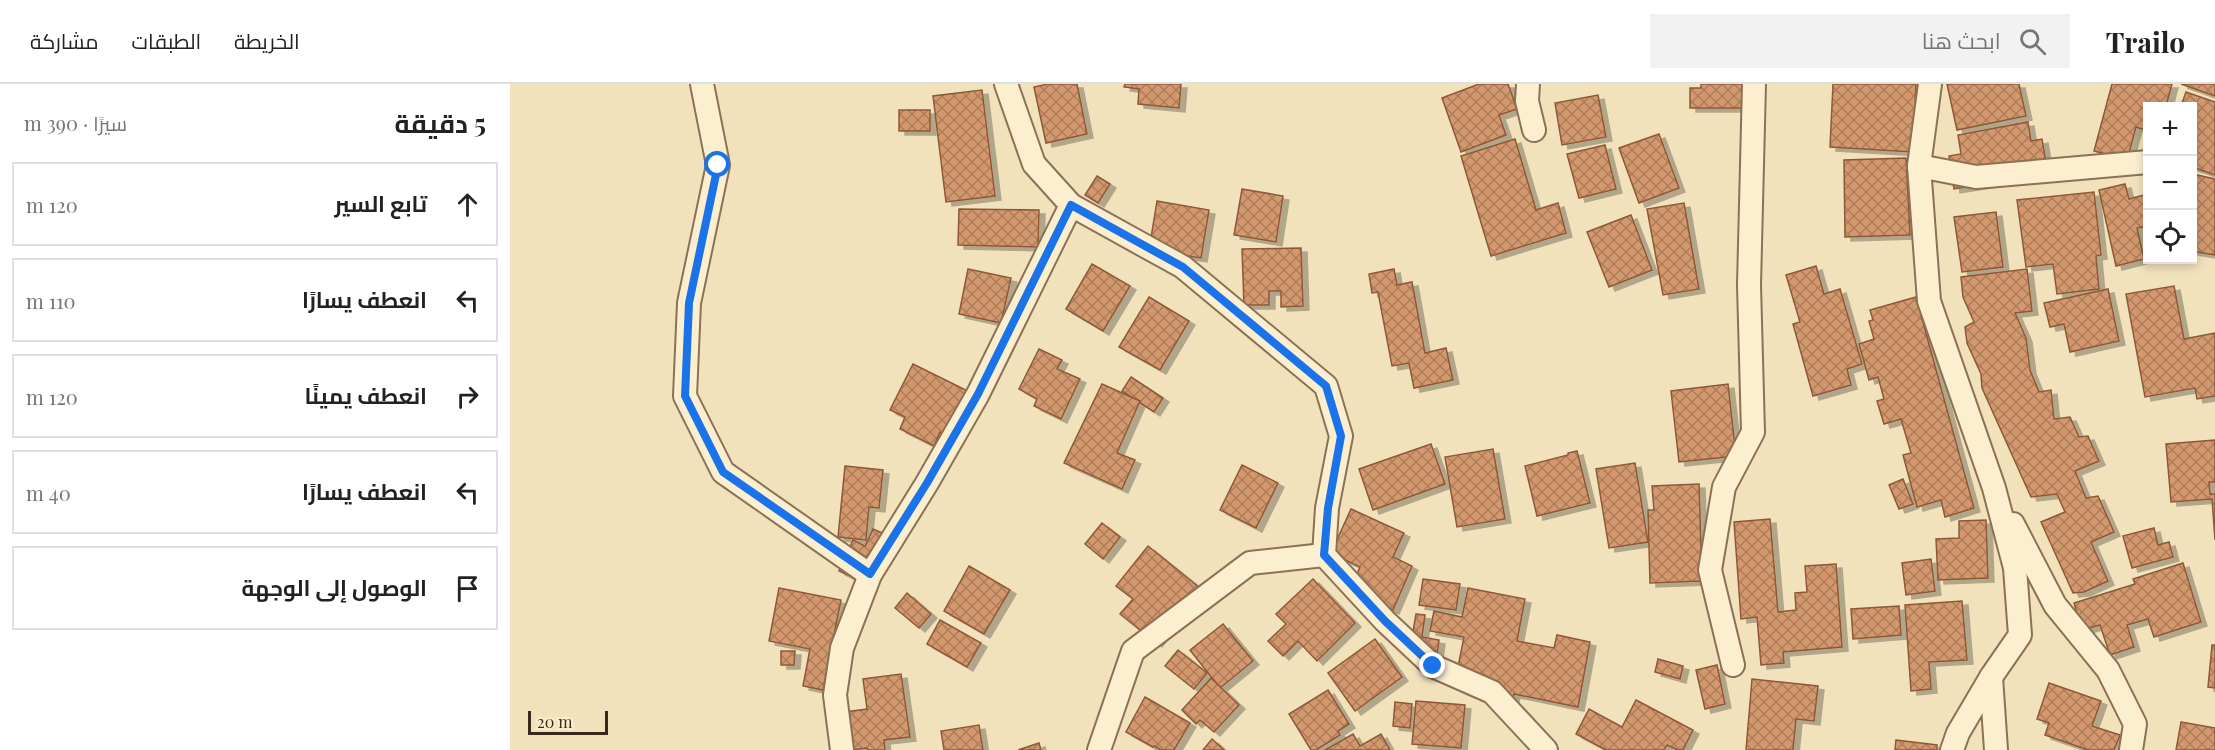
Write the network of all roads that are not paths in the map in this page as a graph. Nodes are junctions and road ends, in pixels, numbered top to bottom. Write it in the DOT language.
graph roads {
  1 [pos="702,84"];
  2 [pos="1006,84"];
  3 [pos="1528,84"];
  4 [pos="1754,84"];
  5 [pos="1930,84"];
  6 [pos="1534,130"];
  7 [pos="2143,162"];
  8 [pos="1919,166"];
  9 [pos="1071,205"];
  10 [pos="1994,488"];
  11 [pos="1324,555"];
  12 [pos="870,574"];
  13 [pos="1733,665"];
  14 [pos="1990,677"];
  15 [pos="842,750"];
  16 [pos="1098,750"];
  17 [pos="1546,750"];
  18 [pos="1952,750"];
  19 [pos="1996,750"];
  20 [pos="2131,750"];
  1 -- 12 [label="street"];
  2 -- 9 [label="street"];
  3 -- 6 [label="street"];
  4 -- 13 [label="street"];
  5 -- 8 [label="street"];
  7 -- 8 [label="street"];
  8 -- 10 [label="street"];
  9 -- 11 [label="street"];
  9 -- 12 [label="street"];
  10 -- 14 [label="street"];
  10 -- 20 [label="street"];
  11 -- 16 [label="street"];
  11 -- 17 [label="street"];
  12 -- 15 [label="street"];
  14 -- 18 [label="street"];
  14 -- 19 [label="street"];
}
